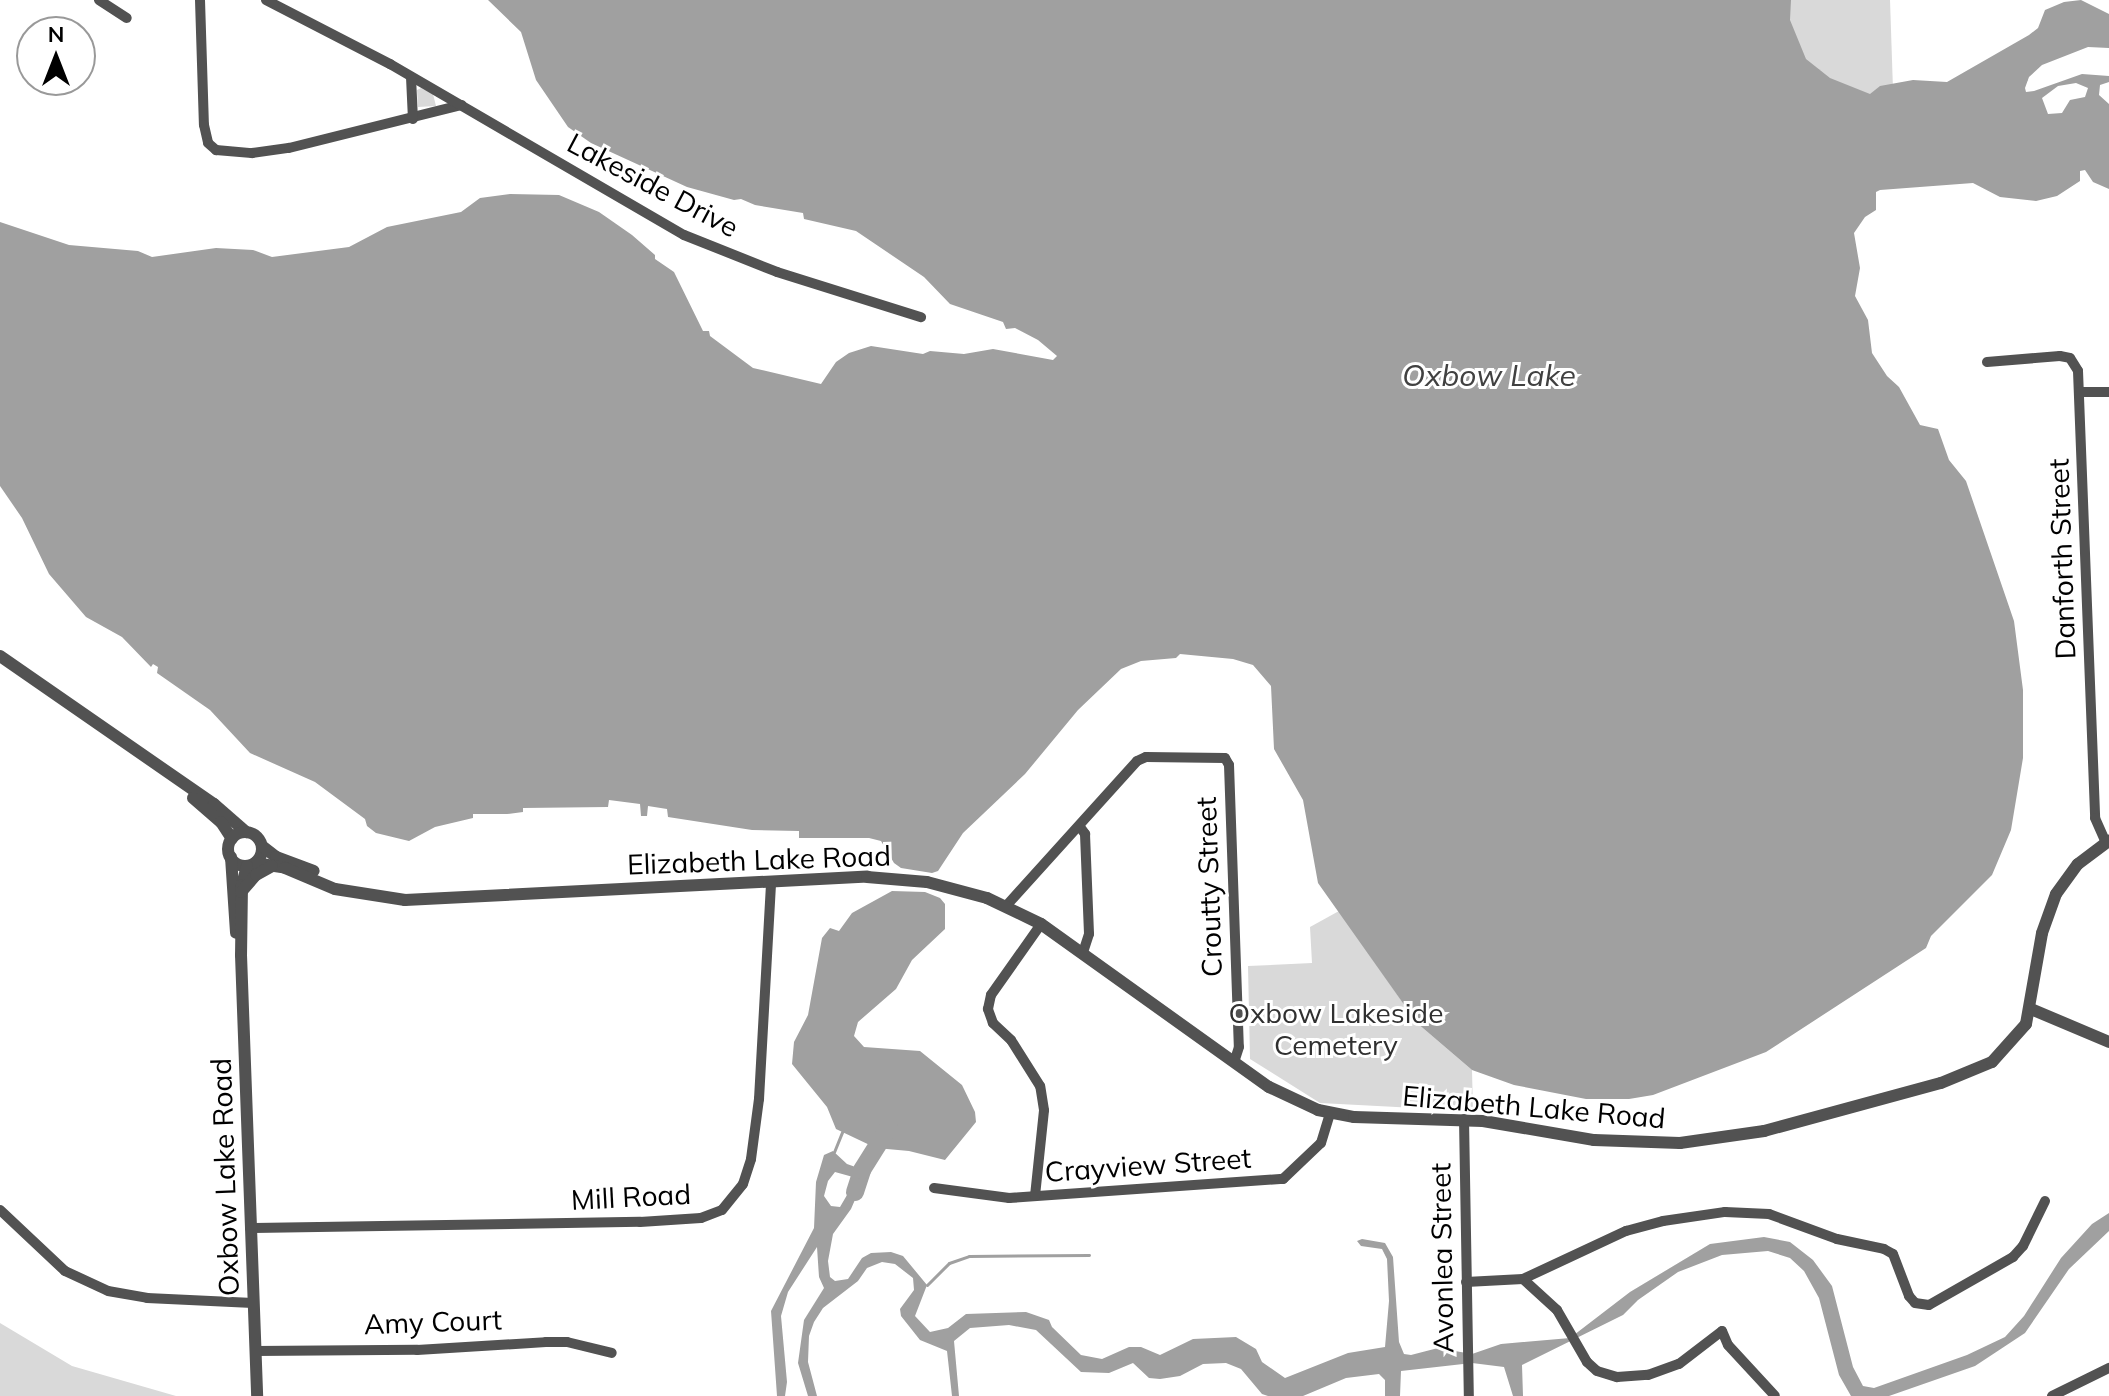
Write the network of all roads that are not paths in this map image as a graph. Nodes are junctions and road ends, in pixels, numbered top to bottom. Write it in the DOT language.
graph roads {
  1 [pos="99,0"];
  2 [pos="200,0"];
  3 [pos="266,0"];
  4 [pos="127,18"];
  5 [pos="411,77"];
  6 [pos="462,105"];
  7 [pos="413,119"];
  8 [pos="921,317"];
  9 [pos="1987,362"];
  10 [pos="2079,392"];
  11 [pos="2109,392"];
  12 [pos="0,656"];
  13 [pos="168,774"];
  14 [pos="1080,827"];
  15 [pos="246,832"];
  16 [pos="232,839"];
  17 [pos="2107,842"];
  18 [pos="262,846"];
  19 [pos="231,857"];
  20 [pos="251,865"];
  21 [pos="274,866"];
  22 [pos="771,881"];
  23 [pos="339,888"];
  24 [pos="241,892"];
  25 [pos="1006,906"];
  26 [pos="1041,924"];
  27 [pos="1083,952"];
  28 [pos="241,955"];
  29 [pos="2031,1009"];
  30 [pos="2109,1042"];
  31 [pos="1234,1062"];
  32 [pos="1330,1114"];
  33 [pos="1464,1119"];
  34 [pos="934,1188"];
  35 [pos="1035,1196"];
  36 [pos="2045,1201"];
  37 [pos="0,1210"];
  38 [pos="250,1228"];
  39 [pos="1523,1279"];
  40 [pos="1466,1282"];
  41 [pos="253,1303"];
  42 [pos="255,1351"];
  43 [pos="612,1353"];
  44 [pos="2109,1368"];
  45 [pos="257,1396"];
  46 [pos="1469,1396"];
  47 [pos="1775,1396"];
  48 [pos="2052,1396"];
  1 -- 4 [label="street"];
  2 -- 7 [label="street"];
  3 -- 5 [label="street, Lakeside Drive"];
  5 -- 6 [label="street, Lakeside Drive"];
  5 -- 7 [label="street"];
  6 -- 7 [label="street"];
  6 -- 8 [label="street, Lakeside Drive"];
  9 -- 10 [label="street, Danforth Street"];
  10 -- 11 [label="street"];
  10 -- 17 [label="street, Danforth Street"];
  12 -- 13 [label="street"];
  13 -- 15 [label="street"];
  13 -- 16 [label="street"];
  14 -- 25 [label="street"];
  14 -- 27 [label="street"];
  14 -- 31 [label="street, Croutty Street"];
  15 -- 16 [label="street"];
  15 -- 18 [label="street"];
  16 -- 19 [label="street"];
  17 -- 29 [label="street, Elizabeth Lake Road"];
  18 -- 20 [label="street"];
  18 -- 23 [label="street, Elizabeth Lake Road"];
  19 -- 20 [label="street"];
  19 -- 28 [label="street, Oxbow Lake Road"];
  20 -- 21 [label="street, Elizabeth Lake Road"];
  20 -- 24 [label="street, Oxbow Lake Road"];
  21 -- 23 [label="street, Elizabeth Lake Road"];
  21 -- 24 [label="street"];
  22 -- 23 [label="street, Elizabeth Lake Road"];
  22 -- 25 [label="street, Elizabeth Lake Road"];
  22 -- 38 [label="street, Mill Road"];
  24 -- 28 [label="street, Oxbow Lake Road"];
  25 -- 26 [label="street, Elizabeth Lake Road"];
  26 -- 27 [label="street, Elizabeth Lake Road"];
  26 -- 35 [label="street"];
  27 -- 31 [label="street, Elizabeth Lake Road"];
  28 -- 38 [label="street, Oxbow Lake Road"];
  29 -- 30 [label="street"];
  29 -- 33 [label="street, Elizabeth Lake Road"];
  31 -- 32 [label="street, Elizabeth Lake Road"];
  32 -- 33 [label="street, Elizabeth Lake Road"];
  32 -- 35 [label="street, Crayview Street"];
  33 -- 40 [label="street, Avonlea Street"];
  34 -- 35 [label="street, Crayview Street"];
  36 -- 39 [label="street"];
  37 -- 41 [label="street"];
  38 -- 41 [label="street, Oxbow Lake Road"];
  39 -- 40 [label="street"];
  39 -- 47 [label="street"];
  40 -- 46 [label="street, Avonlea Street"];
  41 -- 42 [label="street, Oxbow Lake Road"];
  42 -- 43 [label="street, Amy Court"];
  42 -- 45 [label="street, Oxbow Lake Road"];
  44 -- 48 [label="street"];
}
